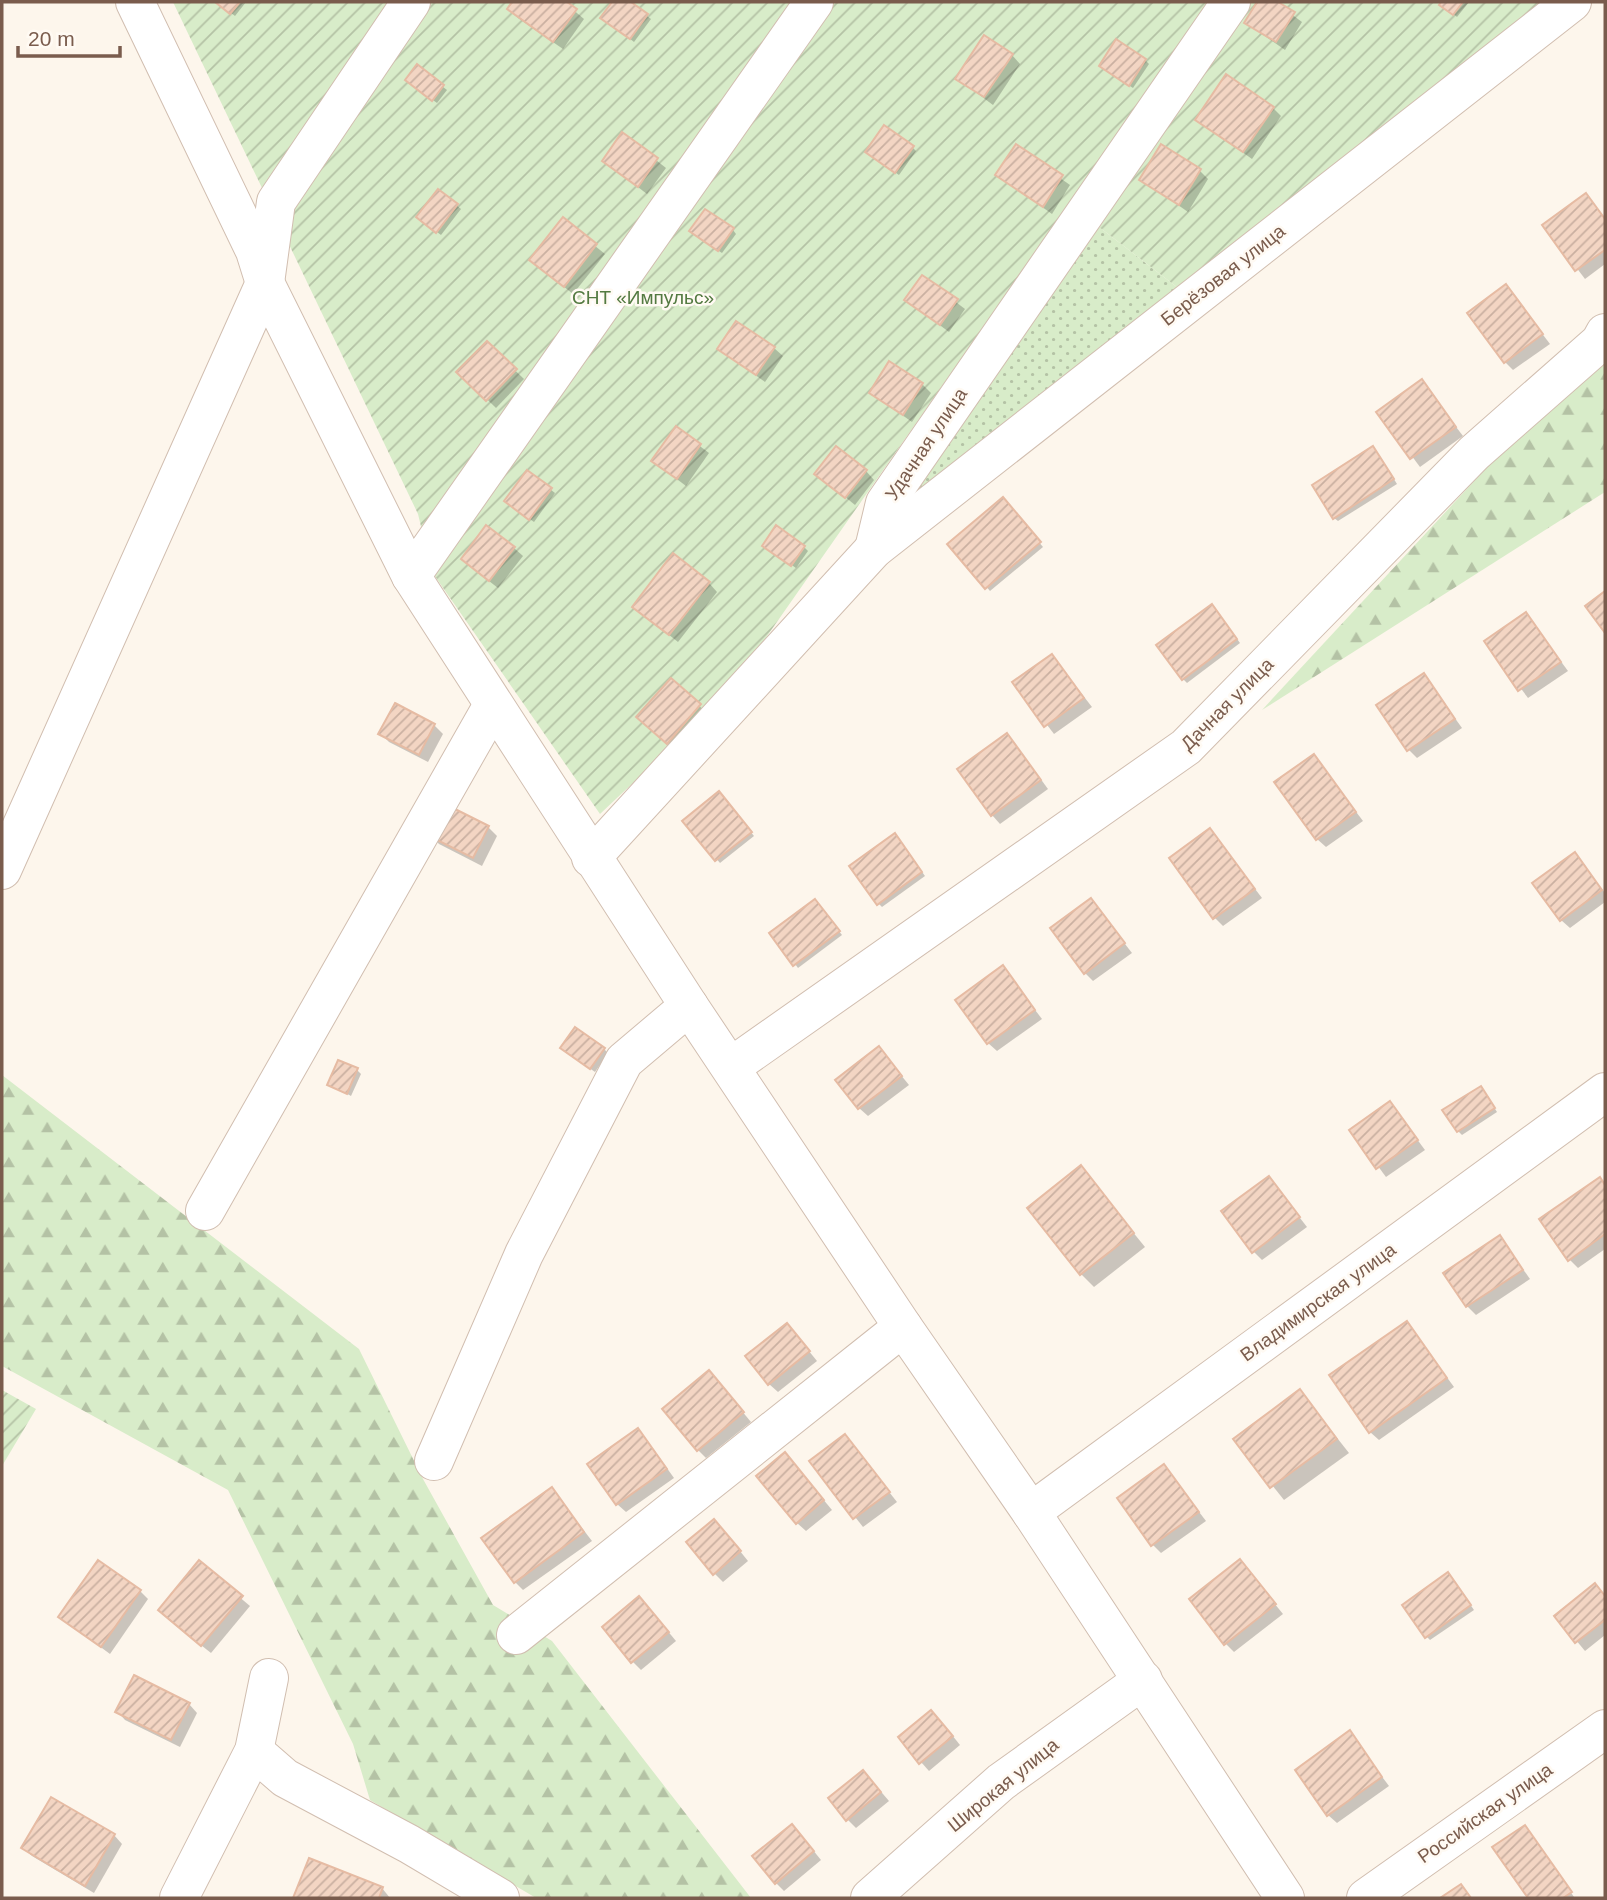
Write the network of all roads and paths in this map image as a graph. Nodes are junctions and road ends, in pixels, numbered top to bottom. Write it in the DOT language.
graph roads {
  1 [pos="135,2"];
  2 [pos="411,2"];
  3 [pos="814,2"];
  4 [pos="1231,2"];
  5 [pos="1572,2"];
  6 [pos="265,283"];
  7 [pos="1605,333"];
  8 [pos="874,549"];
  9 [pos="411,576"];
  10 [pos="493,705"];
  11 [pos="591,858"];
  12 [pos="2,870"];
  13 [pos="689,1006"];
  14 [pos="732,1066"];
  15 [pos="1605,1092"];
  16 [pos="205,1211"];
  17 [pos="903,1327"];
  18 [pos="434,1461"];
  19 [pos="1031,1511"];
  20 [pos="516,1635"];
  21 [pos="269,1678"];
  22 [pos="1143,1680"];
  23 [pos="1605,1729"];
  24 [pos="254,1751"];
  25 [pos="179,1898"];
  26 [pos="500,1898"];
  27 [pos="870,1898"];
  28 [pos="1285,1898"];
  29 [pos="1366,1898"];
  1 -- 6 [label="street"];
  2 -- 6 [label="street"];
  3 -- 9 [label="street"];
  4 -- 8 [label="street, Удачная улица"];
  5 -- 8 [label="street, Берёзовая улица"];
  6 -- 9 [label="street"];
  6 -- 12 [label="street"];
  7 -- 14 [label="street, Дачная улица"];
  8 -- 11 [label="street, Удачная улица"];
  9 -- 10 [label="street"];
  10 -- 11 [label="street"];
  10 -- 16 [label="street"];
  11 -- 13 [label="street"];
  13 -- 14 [label="street"];
  13 -- 18 [label="street"];
  14 -- 17 [label="street"];
  15 -- 19 [label="street, Владимирская улица"];
  17 -- 19 [label="street"];
  17 -- 20 [label="street"];
  19 -- 22 [label="street"];
  21 -- 24 [label="street"];
  22 -- 27 [label="street, Широкая улица"];
  22 -- 28 [label="street"];
  23 -- 29 [label="street, Российская улица"];
  24 -- 25 [label="street"];
  24 -- 26 [label="street"];
}
